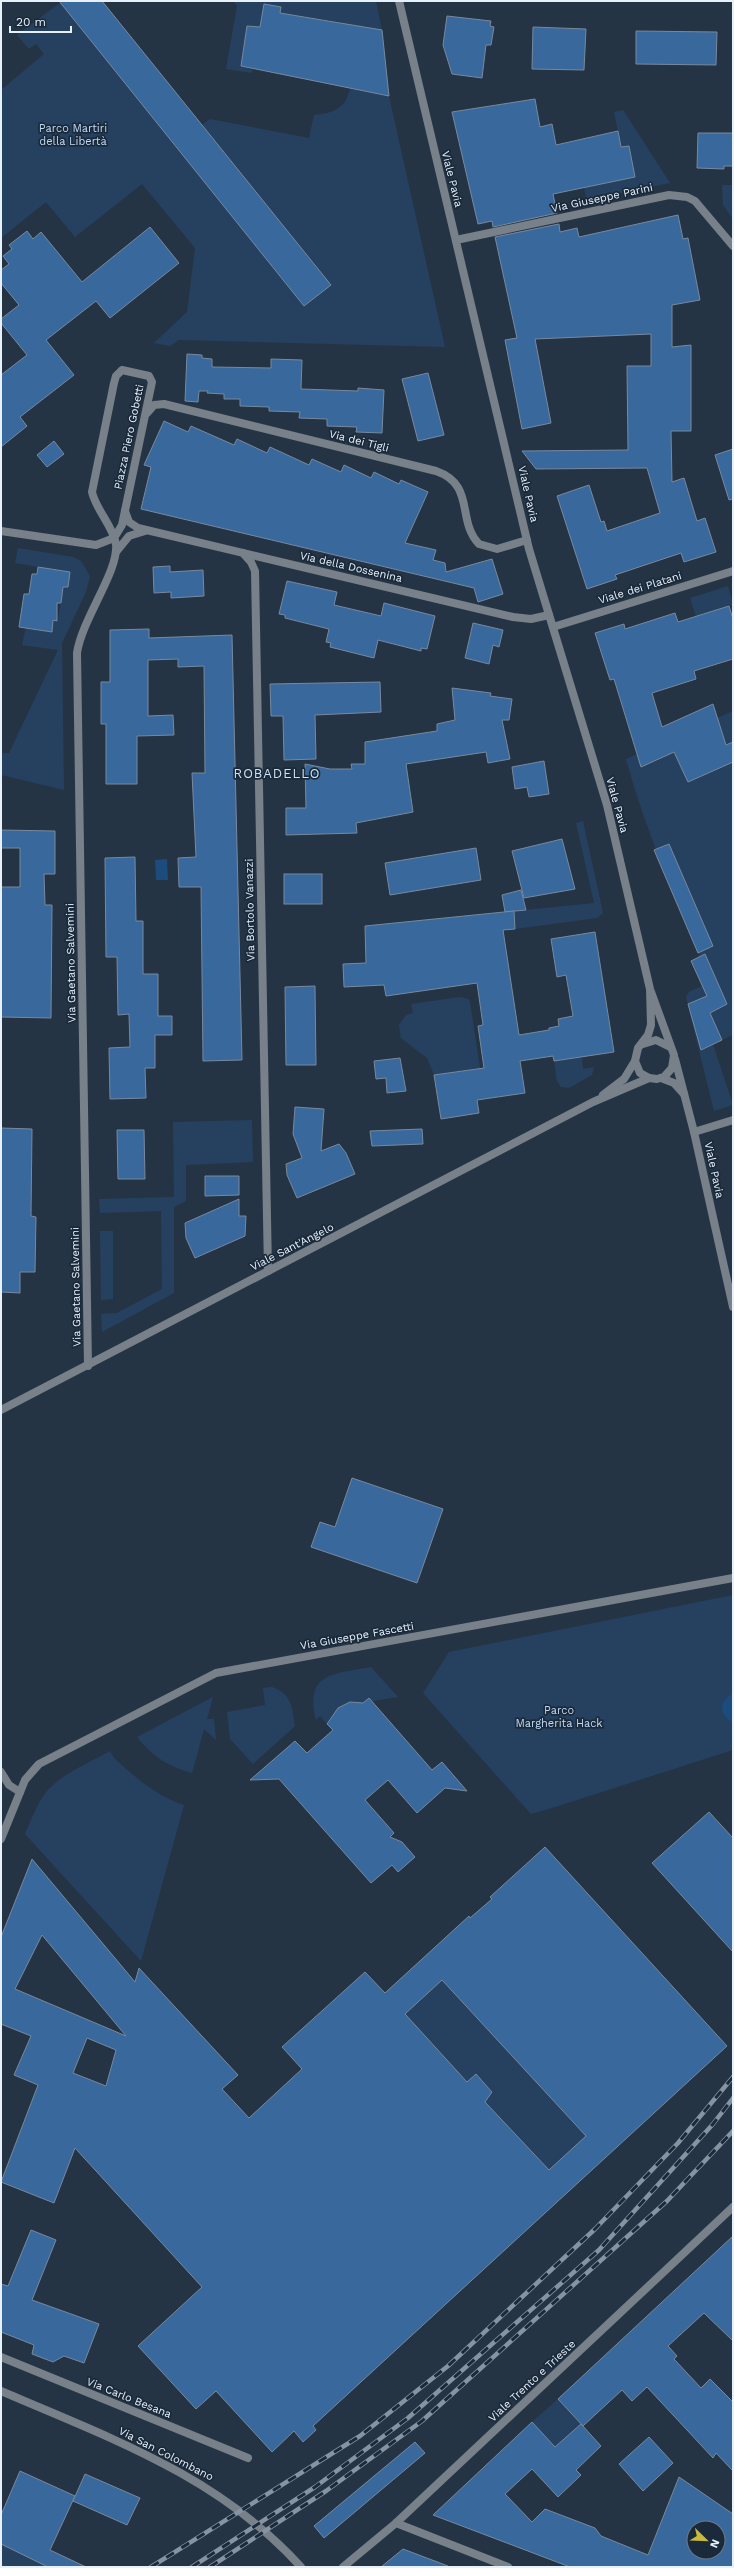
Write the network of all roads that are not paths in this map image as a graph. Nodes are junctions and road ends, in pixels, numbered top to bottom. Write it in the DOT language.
graph roads {
  1 [pos="399,1"];
  2 [pos="456,240"];
  3 [pos="733,246"];
  4 [pos="145,415"];
  5 [pos="125,511"];
  6 [pos="1,531"];
  7 [pos="148,531"];
  8 [pos="114,538"];
  9 [pos="527,540"];
  10 [pos="96,545"];
  11 [pos="116,552"];
  12 [pos="243,553"];
  13 [pos="112,566"];
  14 [pos="733,571"];
  15 [pos="549,614"];
  16 [pos="553,627"];
  17 [pos="650,989"];
  18 [pos="643,1044"];
  19 [pos="673,1052"];
  20 [pos="635,1061"];
  21 [pos="649,1078"];
  22 [pos="661,1078"];
  23 [pos="684,1095"];
  24 [pos="593,1102"];
  25 [pos="733,1120"];
  26 [pos="694,1132"];
  27 [pos="268,1272"];
  28 [pos="733,1307"];
  29 [pos="88,1366"];
  30 [pos="1,1410"];
  31 [pos="733,1578"];
  32 [pos="1,1772"];
  33 [pos="20,1792"];
  34 [pos="1,1839"];
  35 [pos="733,2207"];
  36 [pos="1,2357"];
  37 [pos="1,2391"];
  38 [pos="248,2458"];
  39 [pos="396,2523"];
  40 [pos="301,2567"];
  41 [pos="343,2567"];
  42 [pos="508,2567"];
  1 -- 2 [label="street, Viale Pavia"];
  2 -- 3 [label="street, Via Giuseppe Parini"];
  2 -- 9 [label="street, Viale Pavia"];
  4 -- 5 [label="street, Piazza Piero Gobetti"];
  4 -- 8 [label="street, Piazza Piero Gobetti"];
  4 -- 9 [label="street, Via dei Tigli"];
  5 -- 7 [label="street, Via della Dossenina"];
  5 -- 8 [label="street, Piazza Piero Gobetti"];
  6 -- 10 [label="street"];
  7 -- 11 [label="street"];
  7 -- 12 [label="street, Via della Dossenina"];
  8 -- 10 [label="street"];
  8 -- 11 [label="street, Via Gaetano Salvemini"];
  9 -- 15 [label="street, Viale Pavia"];
  10 -- 13 [label="street"];
  11 -- 13 [label="street, Via Gaetano Salvemini"];
  12 -- 15 [label="street, Via della Dossenina"];
  12 -- 27 [label="street, Via Bortolo Vanazzi"];
  13 -- 29 [label="street, Via Gaetano Salvemini"];
  14 -- 16 [label="street, Viale dei Platani"];
  15 -- 16 [label="street, Viale Pavia"];
  16 -- 17 [label="street, Viale Pavia"];
  17 -- 18 [label="street"];
  17 -- 19 [label="street"];
  18 -- 19 [label="street"];
  18 -- 20 [label="street"];
  19 -- 22 [label="street"];
  19 -- 23 [label="street"];
  20 -- 21 [label="street"];
  20 -- 24 [label="street"];
  21 -- 22 [label="street"];
  21 -- 24 [label="street"];
  22 -- 23 [label="street"];
  23 -- 26 [label="street, Viale Pavia"];
  24 -- 27 [label="street, Viale Sant'Angelo"];
  25 -- 26 [label="street"];
  26 -- 28 [label="street, Viale Pavia"];
  27 -- 29 [label="street, Viale Sant'Angelo"];
  29 -- 30 [label="street, Viale Sant'Angelo"];
  31 -- 33 [label="street, Via Giuseppe Fascetti"];
  32 -- 33 [label="street"];
  33 -- 34 [label="street, Via Giuseppe Fascetti"];
  35 -- 39 [label="street, Viale Trento e Trieste"];
  36 -- 38 [label="street, Via Carlo Besana"];
  37 -- 40 [label="street, Via San Colombano"];
  39 -- 41 [label="street, Viale Trento e Trieste"];
  39 -- 42 [label="street"];
}
